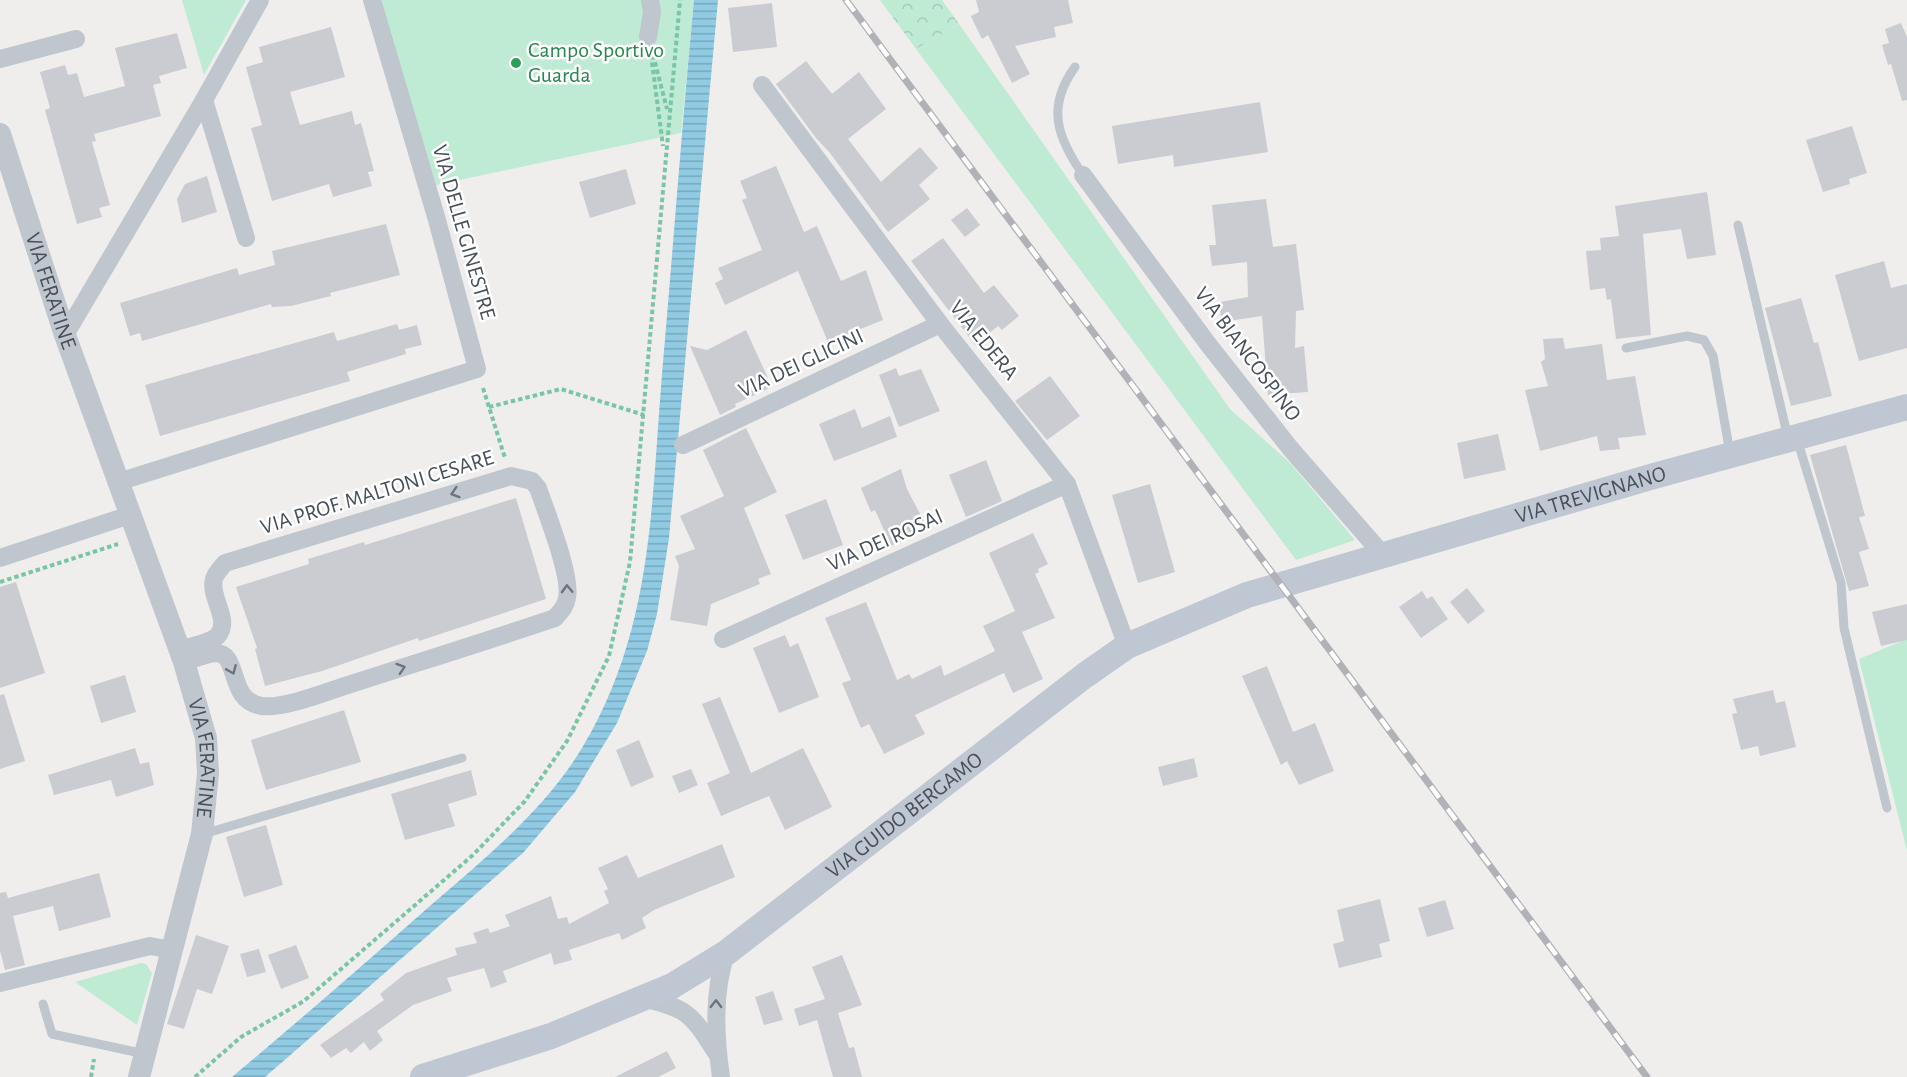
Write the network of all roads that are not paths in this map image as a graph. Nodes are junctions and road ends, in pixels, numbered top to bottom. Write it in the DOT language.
graph roads {
  1 [pos="372,0"];
  2 [pos="650,0"];
  3 [pos="264,1"];
  4 [pos="648,37"];
  5 [pos="76,39"];
  6 [pos="0,59"];
  7 [pos="1075,67"];
  8 [pos="762,86"];
  9 [pos="204,100"];
  10 [pos="0,134"];
  11 [pos="1083,175"];
  12 [pos="1738,225"];
  13 [pos="246,238"];
  14 [pos="940,324"];
  15 [pos="65,335"];
  16 [pos="1626,348"];
  17 [pos="1907,407"];
  18 [pos="1792,439"];
  19 [pos="683,445"];
  20 [pos="1730,456"];
  21 [pos="118,482"];
  22 [pos="1067,484"];
  23 [pos="123,517"];
  24 [pos="1383,555"];
  25 [pos="0,558"];
  26 [pos="723,639"];
  27 [pos="1127,646"];
  28 [pos="182,656"];
  29 [pos="462,758"];
  30 [pos="1887,808"];
  31 [pos="202,834"];
  32 [pos="172,950"];
  33 [pos="726,953"];
  34 [pos="0,982"];
  35 [pos="642,998"];
  36 [pos="43,1004"];
  37 [pos="145,1054"];
  38 [pos="718,1056"];
  39 [pos="139,1077"];
  40 [pos="423,1077"];
  41 [pos="721,1077"];
  1 -- 21 [label="street, VIA DELLE GINESTRE"];
  2 -- 4 [label="street"];
  3 -- 9 [label="street"];
  5 -- 6 [label="street"];
  7 -- 11 [label="lane"];
  8 -- 14 [label="street, VIA EDERA"];
  9 -- 13 [label="street"];
  9 -- 15 [label="street"];
  10 -- 15 [label="street, VIA FERATINE"];
  11 -- 24 [label="street, VIA BIANCOSPINO"];
  12 -- 18 [label="lane"];
  14 -- 19 [label="street, VIA DEI GLICINI"];
  14 -- 22 [label="street, VIA EDERA"];
  15 -- 21 [label="street, VIA FERATINE"];
  16 -- 20 [label="lane"];
  17 -- 18 [label="main road, VIA TREVIGNANO"];
  18 -- 20 [label="main road, VIA TREVIGNANO"];
  18 -- 30 [label="lane"];
  20 -- 24 [label="main road, VIA TREVIGNANO"];
  21 -- 23 [label="street, VIA FERATINE"];
  22 -- 26 [label="street, VIA DEI ROSAI"];
  22 -- 27 [label="street, VIA EDERA"];
  23 -- 25 [label="street"];
  23 -- 28 [label="street, VIA FERATINE"];
  24 -- 27 [label="main road, VIA GUIDO BERGAMO"];
  27 -- 33 [label="main road, VIA GUIDO BERGAMO"];
  28 -- 28 [label="street, VIA PROF. MALTONI CESARE, one-way"];
  28 -- 31 [label="street, VIA FERATINE"];
  29 -- 31 [label="lane"];
  31 -- 32 [label="street, VIA FERATINE"];
  32 -- 34 [label="street"];
  32 -- 37 [label="street, VIA FERATINE"];
  33 -- 35 [label="main road, VIA GUIDO BERGAMO"];
  38 -- 33 [label="street, one-way"];
  35 -- 38 [label="street"];
  35 -- 40 [label="main road, VIA GUIDO BERGAMO"];
  36 -- 37 [label="lane"];
  37 -- 39 [label="street, VIA FERATINE"];
  38 -- 41 [label="street"];
}
